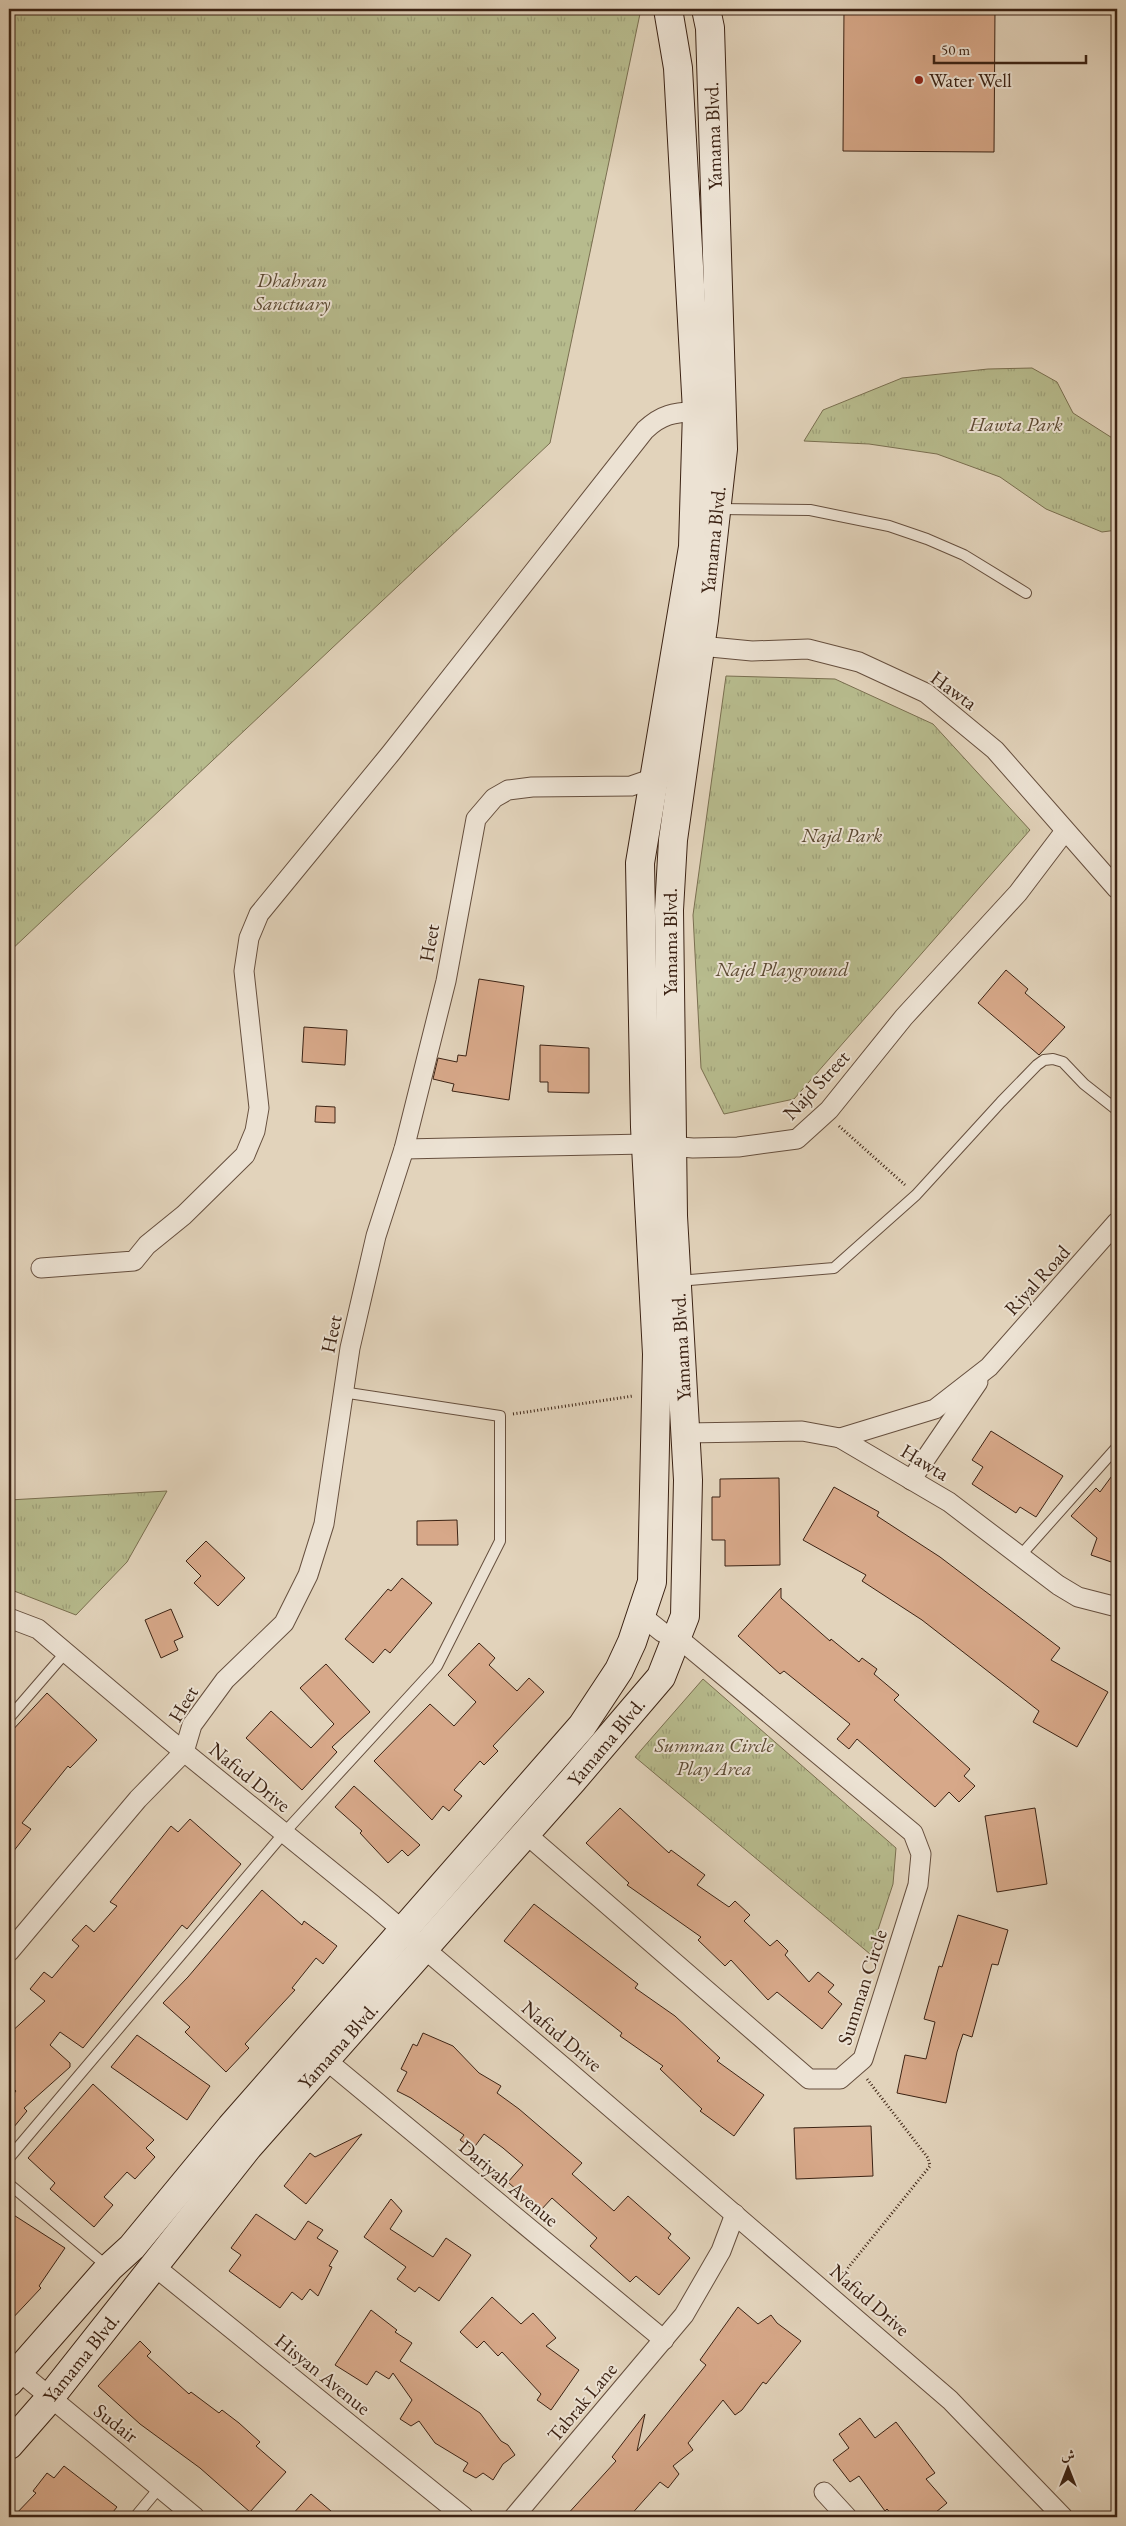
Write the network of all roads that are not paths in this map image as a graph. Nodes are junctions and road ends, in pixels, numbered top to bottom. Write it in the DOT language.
graph roads {
  1 [pos="668,9"];
  2 [pos="706,9"];
  3 [pos="696,411"];
  4 [pos="716,509"];
  5 [pos="1026,593"];
  6 [pos="700,646"];
  7 [pos="654,778"];
  8 [pos="1065,831"];
  9 [pos="1117,889"];
  10 [pos="1117,1110"];
  11 [pos="646,1144"];
  12 [pos="672,1146"];
  13 [pos="404,1150"];
  14 [pos="1117,1222"];
  15 [pos="42,1268"];
  16 [pos="677,1281"];
  17 [pos="988,1367"];
  18 [pos="342,1392"];
  19 [pos="685,1433"];
  20 [pos="840,1438"];
  21 [pos="1117,1447"];
  22 [pos="911,1480"];
  23 [pos="1020,1556"];
  24 [pos="1117,1607"];
  25 [pos="642,1616"];
  26 [pos="9,1618"];
  27 [pos="676,1638"];
  28 [pos="66,1652"];
  29 [pos="9,1718"];
  30 [pos="184,1752"];
  31 [pos="284,1833"];
  32 [pos="526,1834"];
  33 [pos="403,1930"];
  34 [pos="424,1949"];
  35 [pos="9,1952"];
  36 [pos="326,2060"];
  37 [pos="9,2158"];
  38 [pos="9,2184"];
  39 [pos="735,2214"];
  40 [pos="154,2266"];
  41 [pos="110,2268"];
  42 [pos="664,2340"];
  43 [pos="12,2372"];
  44 [pos="49,2398"];
  45 [pos="9,2445"];
  46 [pos="160,2487"];
  47 [pos="824,2492"];
  48 [pos="135,2517"];
  49 [pos="195,2517"];
  50 [pos="464,2517"];
  51 [pos="514,2517"];
  52 [pos="847,2517"];
  53 [pos="1063,2517"];
  1 -- 3 [label="main road, Yamama Blvd."];
  2 -- 4 [label="main road, Yamama Blvd."];
  3 -- 7 [label="main road, Yamama Blvd."];
  3 -- 15 [label="street"];
  4 -- 5 [label="lane"];
  4 -- 6 [label="main road, Yamama Blvd."];
  6 -- 8 [label="street, Hawta"];
  6 -- 12 [label="main road, Yamama Blvd."];
  7 -- 11 [label="main road, Yamama Blvd."];
  7 -- 13 [label="street, Heet"];
  8 -- 9 [label="street, Hawta"];
  8 -- 12 [label="street, Najd Street"];
  10 -- 16 [label="lane"];
  11 -- 12 [label="street, Najd Street"];
  11 -- 13 [label="street, Najd Street"];
  11 -- 25 [label="main road, Yamama Blvd."];
  12 -- 16 [label="main road, Yamama Blvd."];
  13 -- 18 [label="street, Heet"];
  14 -- 17 [label="street, Riyal Road"];
  16 -- 19 [label="main road, Yamama Blvd."];
  17 -- 20 [label="street, Riyal Road"];
  17 -- 22 [label="street, Riyal Road"];
  18 -- 30 [label="street, Heet"];
  18 -- 31 [label="lane"];
  19 -- 20 [label="street, Hawta"];
  19 -- 27 [label="main road, Yamama Blvd."];
  20 -- 22 [label="street, Hawta"];
  21 -- 23 [label="lane"];
  22 -- 23 [label="street, Hawta"];
  23 -- 24 [label="street, Hawta"];
  25 -- 27 [label="street, Summan Circle"];
  25 -- 33 [label="main road, Yamama Blvd."];
  26 -- 28 [label="street, Nafud Drive"];
  27 -- 32 [label="main road, Yamama Blvd."];
  27 -- 32 [label="street, Summan Circle"];
  28 -- 29 [label="lane"];
  28 -- 30 [label="street, Nafud Drive"];
  30 -- 31 [label="street, Nafud Drive"];
  30 -- 35 [label="street, Heet"];
  31 -- 33 [label="street, Nafud Drive"];
  31 -- 37 [label="lane"];
  32 -- 34 [label="main road, Yamama Blvd."];
  33 -- 34 [label="street, Nafud Drive"];
  33 -- 41 [label="main road, Yamama Blvd."];
  34 -- 36 [label="main road, Yamama Blvd."];
  34 -- 39 [label="street, Nafud Drive"];
  36 -- 40 [label="main road, Yamama Blvd."];
  36 -- 42 [label="street, Dariyah Avenue"];
  38 -- 41 [label="lane"];
  39 -- 42 [label="street, Tabrak Lane"];
  39 -- 53 [label="street, Nafud Drive"];
  40 -- 44 [label="main road, Yamama Blvd."];
  40 -- 50 [label="street, Hisyan Avenue"];
  41 -- 43 [label="main road, Yamama Blvd."];
  42 -- 51 [label="street, Tabrak Lane"];
  43 -- 44 [label="street, Sudair"];
  44 -- 45 [label="main road, Yamama Blvd."];
  44 -- 46 [label="street, Sudair"];
  46 -- 48 [label="lane"];
  46 -- 49 [label="street, Sudair"];
  47 -- 52 [label="street"];
}
